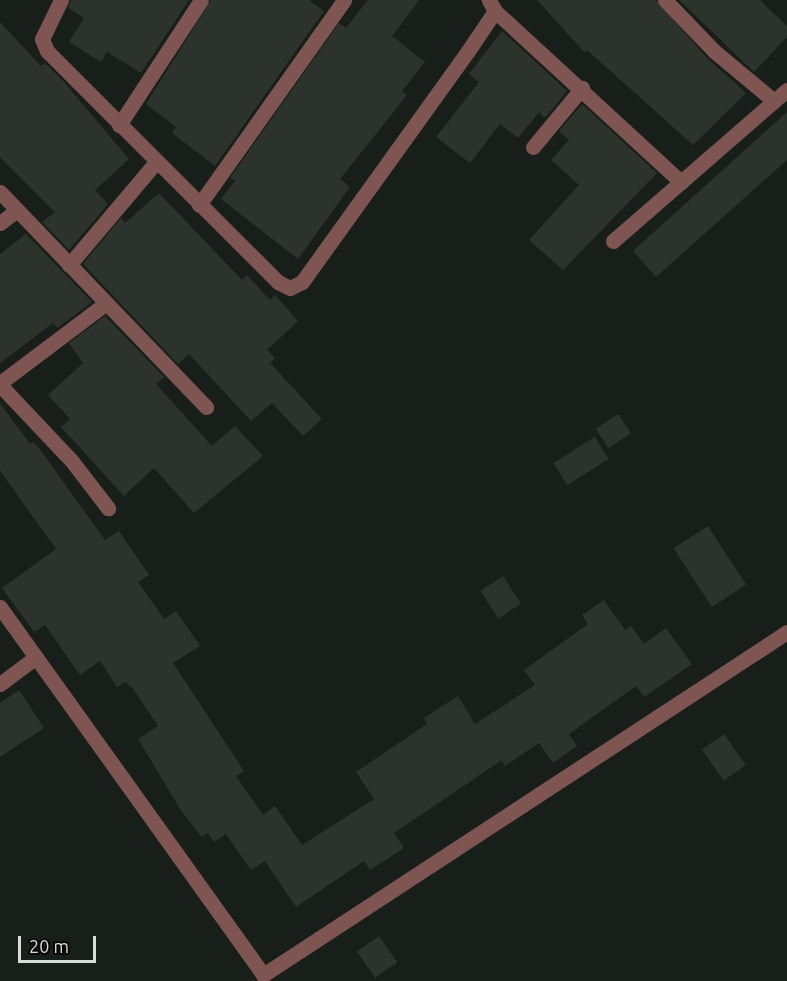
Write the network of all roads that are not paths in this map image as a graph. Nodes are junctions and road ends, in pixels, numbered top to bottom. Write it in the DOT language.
graph roads {
  1 [pos="61,0"];
  2 [pos="201,0"];
  3 [pos="344,0"];
  4 [pos="665,0"];
  5 [pos="492,6"];
  6 [pos="582,88"];
  7 [pos="787,90"];
  8 [pos="774,100"];
  9 [pos="118,125"];
  10 [pos="533,147"];
  11 [pos="156,162"];
  12 [pos="681,182"];
  13 [pos="0,192"];
  14 [pos="199,205"];
  15 [pos="16,210"];
  16 [pos="0,223"];
  17 [pos="613,241"];
  18 [pos="69,265"];
  19 [pos="106,303"];
  20 [pos="0,384"];
  21 [pos="206,408"];
  22 [pos="108,508"];
  23 [pos="0,607"];
  24 [pos="787,632"];
  25 [pos="36,657"];
  26 [pos="0,684"];
  1 -- 9 [label="street"];
  2 -- 9 [label="street"];
  3 -- 14 [label="street"];
  4 -- 8 [label="street"];
  5 -- 6 [label="street"];
  5 -- 14 [label="street"];
  6 -- 10 [label="street"];
  6 -- 12 [label="street"];
  7 -- 8 [label="street"];
  8 -- 12 [label="street"];
  9 -- 11 [label="street"];
  11 -- 14 [label="street"];
  11 -- 18 [label="street"];
  12 -- 17 [label="street"];
  13 -- 15 [label="street"];
  15 -- 16 [label="street"];
  15 -- 18 [label="street"];
  18 -- 19 [label="street"];
  19 -- 20 [label="street"];
  19 -- 21 [label="street"];
  20 -- 22 [label="street"];
  23 -- 25 [label="street"];
  24 -- 25 [label="street"];
  25 -- 26 [label="street"];
}
